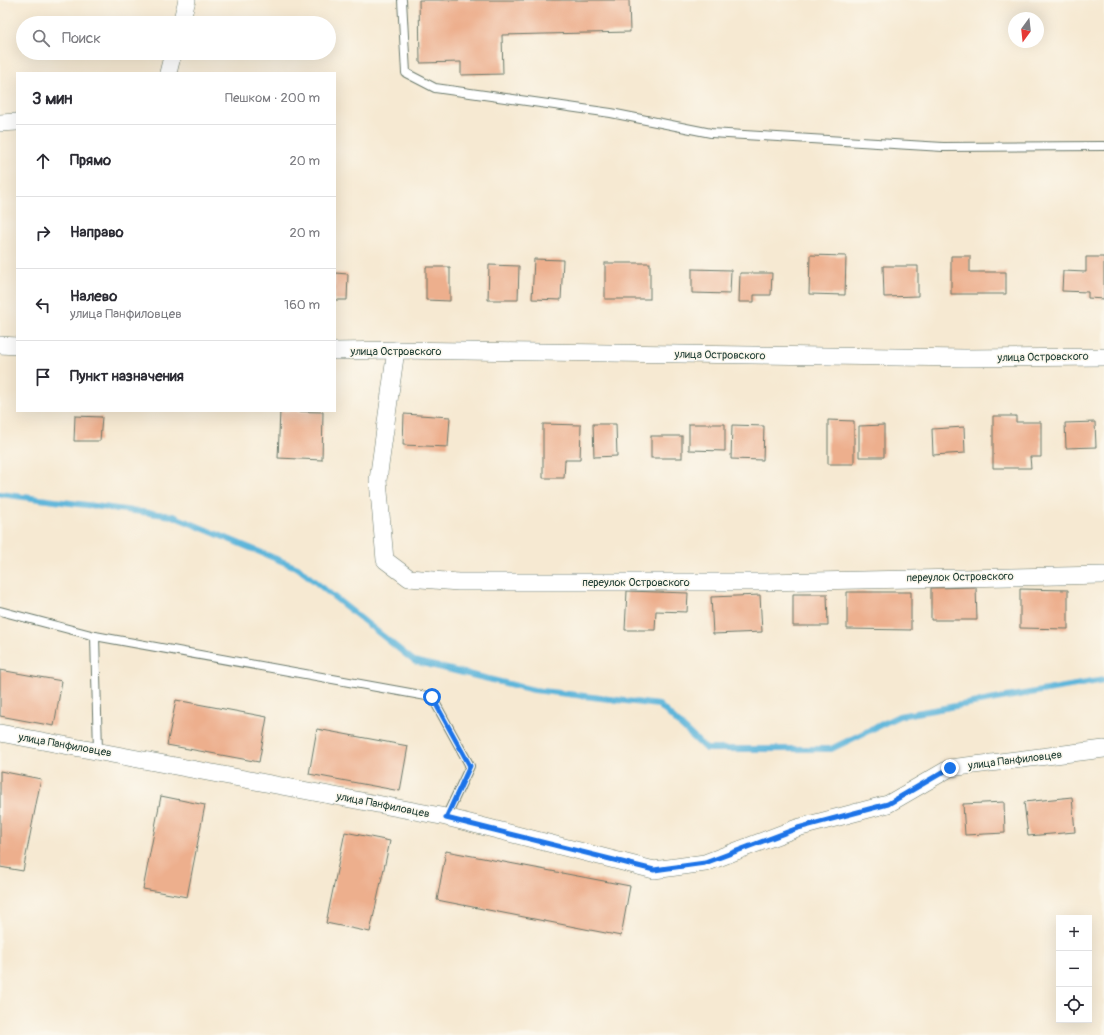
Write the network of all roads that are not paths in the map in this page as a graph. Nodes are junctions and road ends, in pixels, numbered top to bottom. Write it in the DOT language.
graph roads {
  1 [pos="187,0"];
  2 [pos="402,0"];
  3 [pos="183,16"];
  4 [pos="171,60"];
  5 [pos="168,72"];
  6 [pos="16,122"];
  7 [pos="0,123"];
  8 [pos="1104,146"];
  9 [pos="0,345"];
  10 [pos="16,346"];
  11 [pos="396,350"];
  12 [pos="336,351"];
  13 [pos="1104,357"];
  14 [pos="1104,575"];
  15 [pos="0,611"];
  16 [pos="95,636"];
  17 [pos="0,733"];
  18 [pos="1104,749"];
  19 [pos="98,751"];
  20 [pos="446,818"];
  1 -- 3 [label="street"];
  2 -- 8 [label="lane"];
  4 -- 5 [label="street"];
  6 -- 7 [label="street"];
  9 -- 10 [label="street"];
  11 -- 12 [label="street, улица Островского"];
  11 -- 13 [label="street, улица Островского"];
  11 -- 14 [label="street, переулок Островского"];
  15 -- 16 [label="lane"];
  16 -- 19 [label="lane"];
  16 -- 20 [label="lane"];
  17 -- 19 [label="street, улица Панфиловцев"];
  18 -- 20 [label="street, улица Панфиловцев"];
  19 -- 20 [label="street, улица Панфиловцев"];
}
